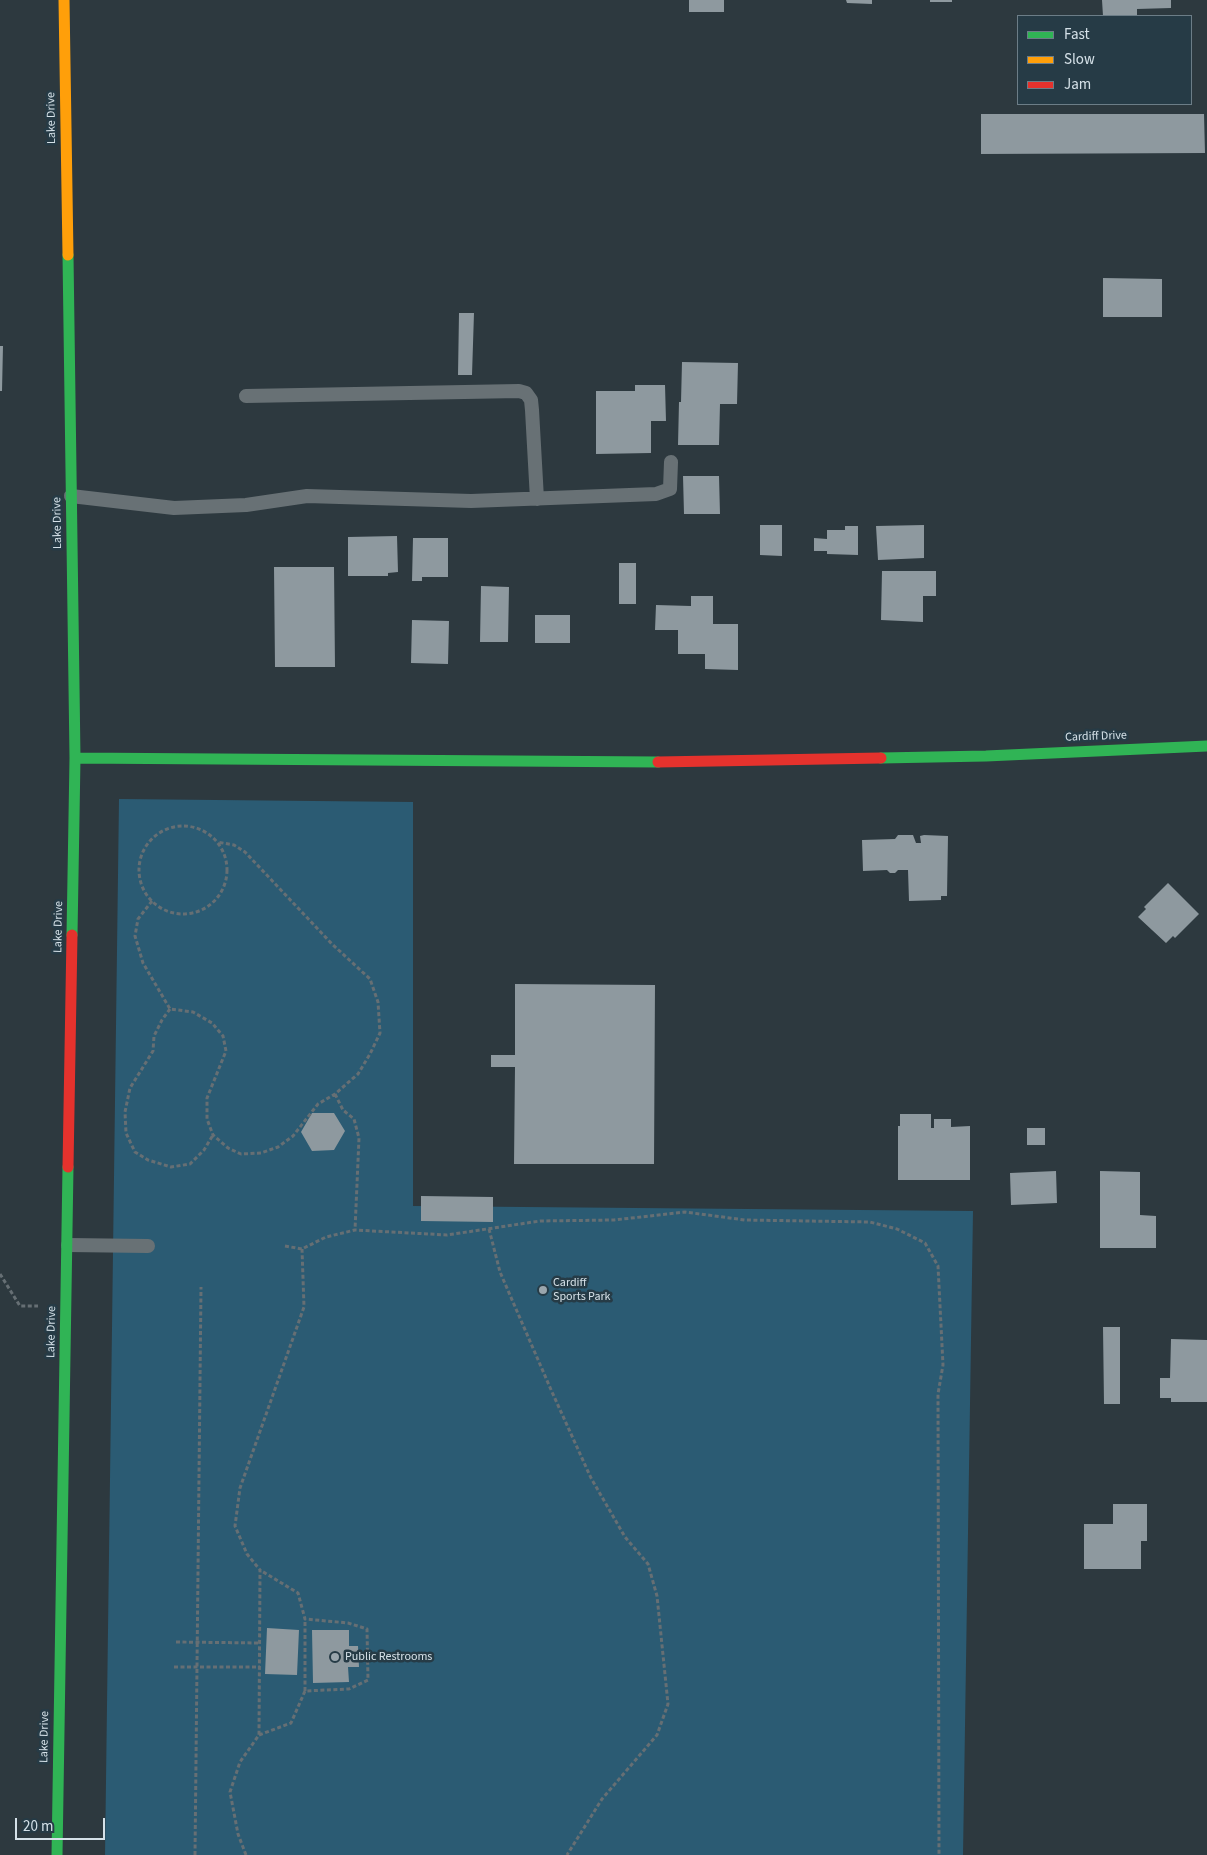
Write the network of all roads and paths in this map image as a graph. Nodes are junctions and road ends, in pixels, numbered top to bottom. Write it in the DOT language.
graph roads {
  1 [pos="64,0"];
  2 [pos="246,396"];
  3 [pos="671,462"];
  4 [pos="71,496"];
  5 [pos="537,499"];
  6 [pos="1207,746"];
  7 [pos="75,758"];
  8 [pos="217,842"];
  9 [pos="152,900"];
  10 [pos="170,1009"];
  11 [pos="335,1094"];
  12 [pos="213,1136"];
  13 [pos="488,1229"];
  14 [pos="355,1230"];
  15 [pos="68,1245"];
  16 [pos="148,1246"];
  17 [pos="285,1246"];
  18 [pos="302,1249"];
  19 [pos="0,1274"];
  20 [pos="201,1287"];
  21 [pos="67,1307"];
  22 [pos="260,1570"];
  23 [pos="305,1619"];
  24 [pos="176,1642"];
  25 [pos="197,1642"];
  26 [pos="260,1643"];
  27 [pos="174,1667"];
  28 [pos="197,1667"];
  29 [pos="260,1667"];
  30 [pos="304,1692"];
  31 [pos="259,1734"];
  32 [pos="57,1855"];
  33 [pos="195,1855"];
  34 [pos="246,1855"];
  35 [pos="568,1855"];
  36 [pos="938,1855"];
  1 -- 4 [label="main road, Lake Drive"];
  2 -- 5 [label="lane"];
  3 -- 5 [label="lane"];
  4 -- 5 [label="lane"];
  4 -- 7 [label="main road, Lake Drive"];
  6 -- 7 [label="main road, Cardiff Drive"];
  7 -- 15 [label="main road, Lake Drive"];
  8 -- 9 [label="path"];
  8 -- 9 [label="path"];
  8 -- 11 [label="path"];
  9 -- 10 [label="path"];
  10 -- 12 [label="path"];
  10 -- 12 [label="path"];
  11 -- 12 [label="path"];
  11 -- 14 [label="path"];
  13 -- 14 [label="path"];
  13 -- 35 [label="path"];
  13 -- 36 [label="path"];
  14 -- 18 [label="path"];
  15 -- 16 [label="lane"];
  15 -- 21 [label="main road, Lake Drive"];
  17 -- 18 [label="path"];
  18 -- 22 [label="path"];
  19 -- 21 [label="path"];
  20 -- 25 [label="path"];
  21 -- 32 [label="main road, Lake Drive"];
  22 -- 23 [label="path"];
  22 -- 26 [label="path"];
  23 -- 30 [label="path"];
  23 -- 30 [label="path"];
  24 -- 25 [label="path"];
  25 -- 26 [label="path"];
  25 -- 28 [label="path"];
  26 -- 29 [label="path"];
  27 -- 28 [label="path"];
  28 -- 29 [label="path"];
  28 -- 33 [label="path"];
  29 -- 31 [label="path"];
  30 -- 31 [label="path"];
  31 -- 34 [label="path"];
}
